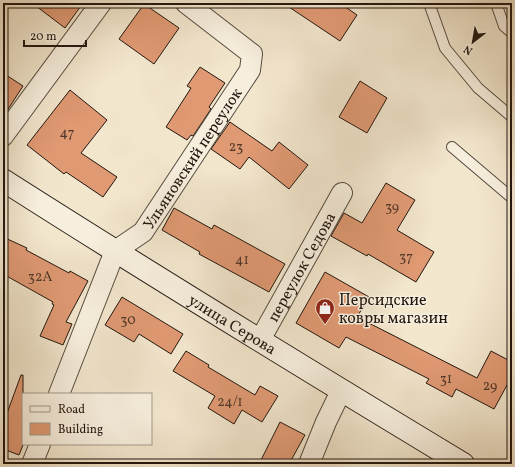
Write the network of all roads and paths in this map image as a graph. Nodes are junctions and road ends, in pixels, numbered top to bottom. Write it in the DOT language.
graph roads {
  1 [pos="101,3"];
  2 [pos="186,3"];
  3 [pos="428,3"];
  4 [pos="496,3"];
  5 [pos="512,33"];
  6 [pos="512,117"];
  7 [pos="3,136"];
  8 [pos="452,147"];
  9 [pos="3,180"];
  10 [pos="342,193"];
  11 [pos="512,198"];
  12 [pos="115,251"];
  13 [pos="260,340"];
  14 [pos="341,391"];
  15 [pos="59,393"];
  16 [pos="40,445"];
  17 [pos="32,464"];
  18 [pos="309,464"];
  19 [pos="463,464"];
  1 -- 7 [label="street"];
  2 -- 12 [label="street, Ульяновский переулок"];
  3 -- 6 [label="lane"];
  4 -- 5 [label="lane"];
  8 -- 11 [label="lane"];
  9 -- 12 [label="main road, улица Серова"];
  10 -- 13 [label="street, переулок Седова"];
  12 -- 13 [label="main road, улица Серова"];
  12 -- 15 [label="street"];
  13 -- 14 [label="main road, улица Серова"];
  14 -- 18 [label="street"];
  14 -- 19 [label="main road, улица Серова"];
  16 -- 17 [label="street"];
}
